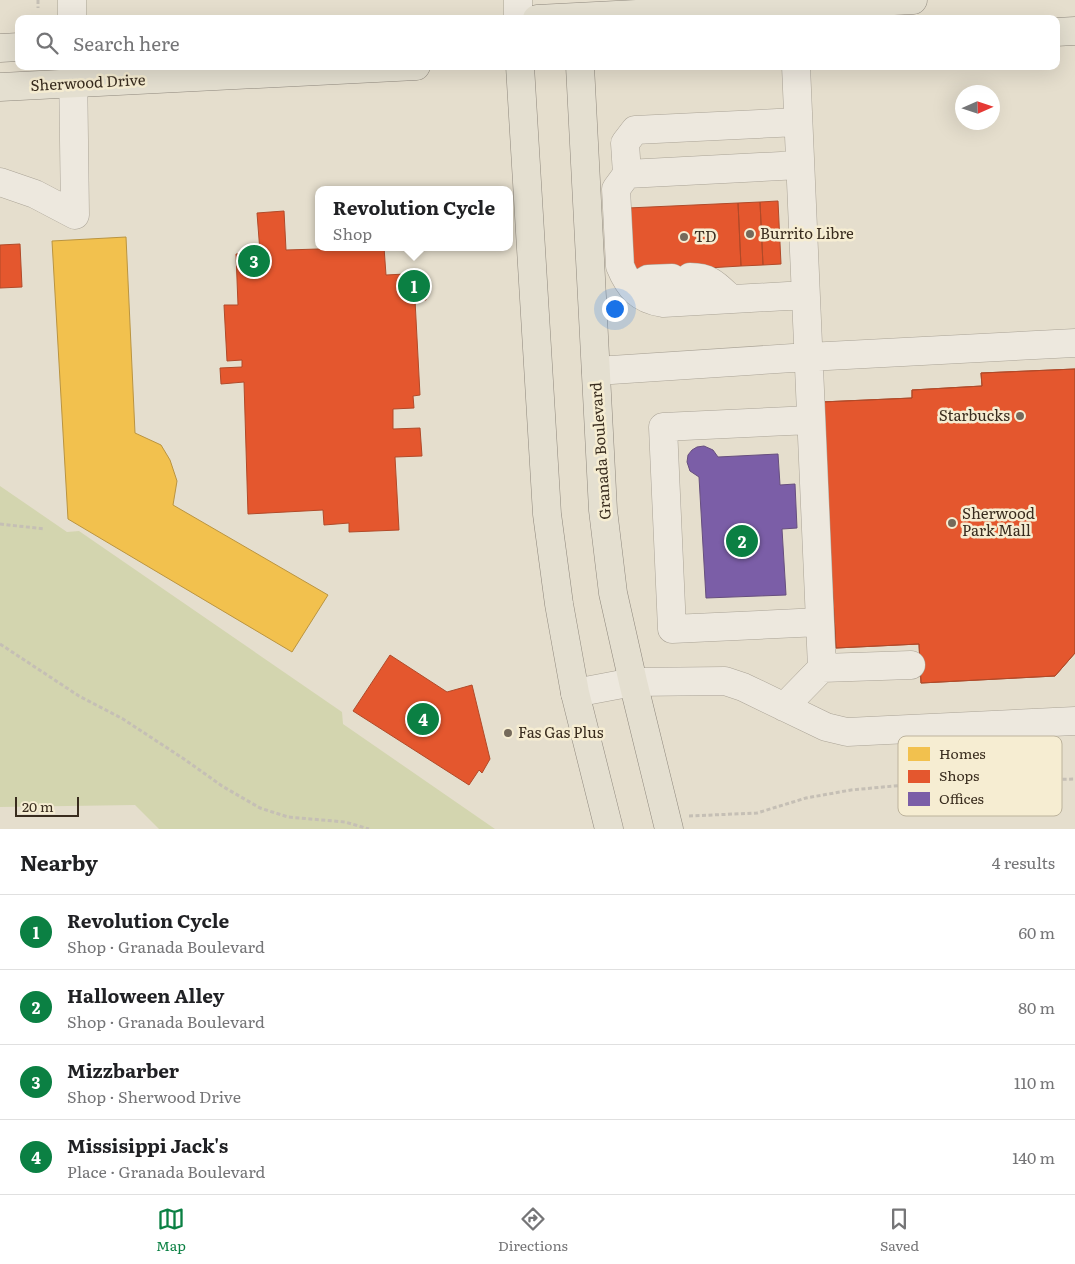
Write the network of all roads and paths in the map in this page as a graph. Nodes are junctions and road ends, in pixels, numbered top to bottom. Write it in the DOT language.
graph roads {
  1 [pos="38,0"];
  2 [pos="72,0"];
  3 [pos="518,0"];
  4 [pos="914,0"];
  5 [pos="38,8"];
  6 [pos="562,13"];
  7 [pos="72,15"];
  8 [pos="518,15"];
  9 [pos="1075,31"];
  10 [pos="1060,32"];
  11 [pos="15,47"];
  12 [pos="0,48"];
  13 [pos="264,70"];
  14 [pos="520,70"];
  15 [pos="580,70"];
  16 [pos="796,70"];
  17 [pos="74,75"];
  18 [pos="0,87"];
  19 [pos="798,122"];
  20 [pos="800,165"];
  21 [pos="627,174"];
  22 [pos="0,182"];
  23 [pos="633,288"];
  24 [pos="805,295"];
  25 [pos="731,299"];
  26 [pos="1075,343"];
  27 [pos="808,357"];
  28 [pos="596,371"];
  29 [pos="811,420"];
  30 [pos="0,524"];
  31 [pos="45,530"];
  32 [pos="820,622"];
  33 [pos="0,644"];
  34 [pos="912,666"];
  35 [pos="822,668"];
  36 [pos="633,682"];
  37 [pos="575,693"];
  38 [pos="784,707"];
  39 [pos="1070,716"];
  40 [pos="1062,779"];
  41 [pos="1075,779"];
  42 [pos="898,786"];
  43 [pos="676,823"];
  44 [pos="369,829"];
  45 [pos="609,829"];
  1 -- 5 [label="path"];
  2 -- 7 [label="street"];
  3 -- 8 [label="street"];
  4 -- 6 [label="main road"];
  9 -- 10 [label="main road"];
  11 -- 12 [label="main road"];
  13 -- 17 [label="main road, Sherwood Drive"];
  14 -- 37 [label="main road"];
  15 -- 28 [label="main road, Granada Boulevard"];
  16 -- 19 [label="street"];
  17 -- 18 [label="main road, Sherwood Drive"];
  17 -- 22 [label="street"];
  19 -- 20 [label="street"];
  19 -- 21 [label="street"];
  20 -- 21 [label="street"];
  20 -- 24 [label="street"];
  21 -- 23 [label="street"];
  23 -- 25 [label="street"];
  23 -- 25 [label="street"];
  24 -- 25 [label="street"];
  24 -- 27 [label="street"];
  26 -- 27 [label="street"];
  27 -- 28 [label="street"];
  27 -- 29 [label="street"];
  28 -- 36 [label="main road, Granada Boulevard"];
  29 -- 32 [label="street"];
  29 -- 32 [label="street"];
  30 -- 31 [label="path"];
  32 -- 35 [label="street"];
  33 -- 44 [label="path"];
  34 -- 35 [label="street"];
  35 -- 38 [label="street"];
  36 -- 37 [label="street"];
  36 -- 38 [label="street"];
  36 -- 43 [label="main road, Granada Boulevard"];
  37 -- 45 [label="main road"];
  38 -- 39 [label="street"];
  40 -- 41 [label="path"];
  42 -- 43 [label="path"];
}
